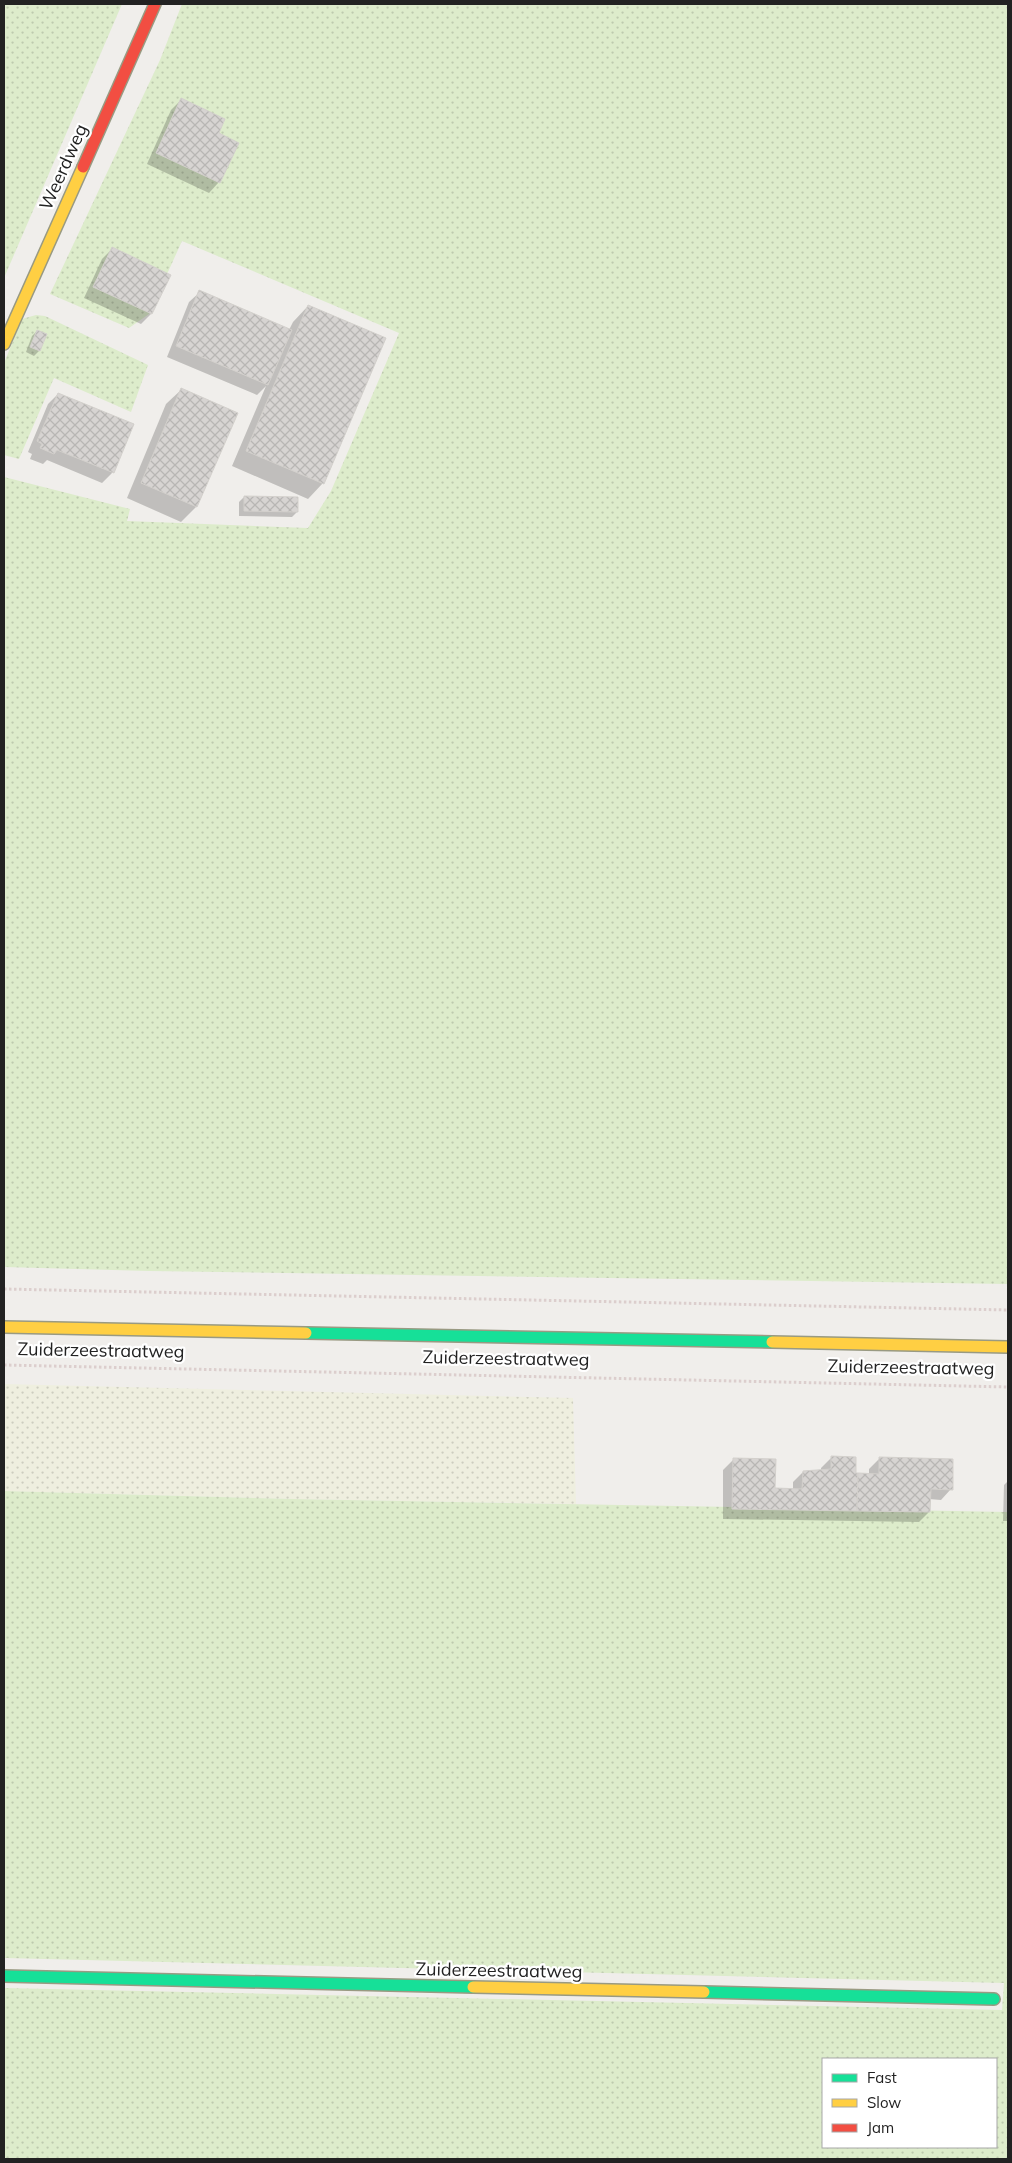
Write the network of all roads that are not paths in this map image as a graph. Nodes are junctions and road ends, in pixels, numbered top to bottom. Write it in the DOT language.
graph roads {
  1 [pos="155,4"];
  2 [pos="4,344"];
  3 [pos="4,1327"];
  4 [pos="1008,1347"];
  5 [pos="4,1976"];
  6 [pos="994,1999"];
  1 -- 2 [label="street, Weerdweg"];
  3 -- 4 [label="street, Zuiderzeestraatweg"];
  5 -- 6 [label="street, Zuiderzeestraatweg"];
}
